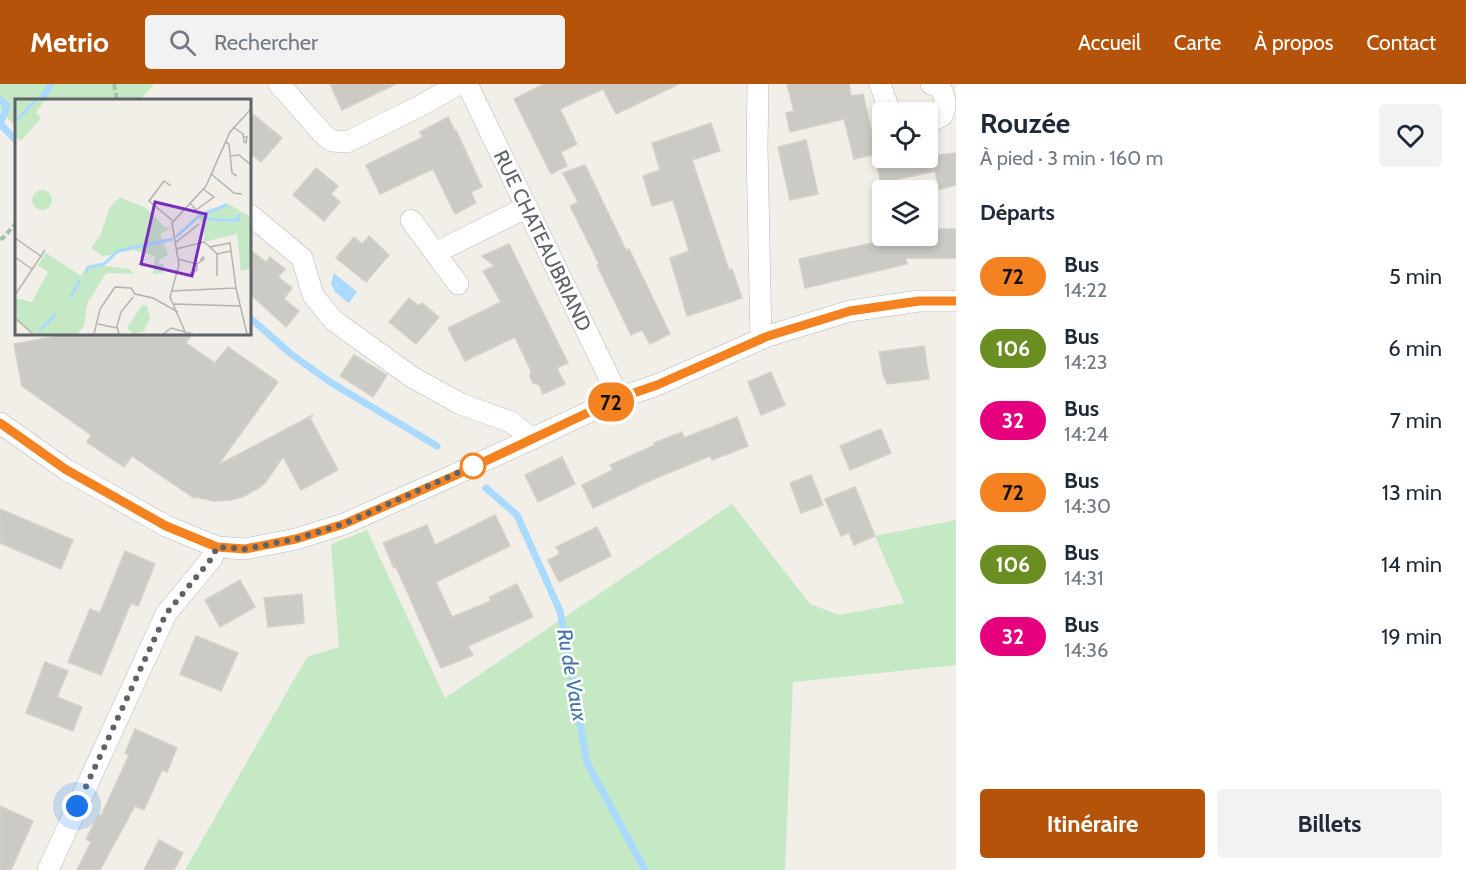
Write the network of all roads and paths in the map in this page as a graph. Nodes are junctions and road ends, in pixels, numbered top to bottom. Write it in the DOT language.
graph roads {
  1 [pos="114,84"];
  2 [pos="279,84"];
  3 [pos="459,84"];
  4 [pos="467,84"];
  5 [pos="759,84"];
  6 [pos="879,84"];
  7 [pos="931,84"];
  8 [pos="118,99"];
  9 [pos="886,102"];
  10 [pos="938,118"];
  11 [pos="527,207"];
  12 [pos="250,215"];
  13 [pos="411,220"];
  14 [pos="15,224"];
  15 [pos="0,239"];
  16 [pos="435,254"];
  17 [pos="458,284"];
  18 [pos="956,301"];
  19 [pos="761,339"];
  20 [pos="619,398"];
  21 [pos="0,423"];
  22 [pos="532,439"];
  23 [pos="217,547"];
  24 [pos="48,870"];
  1 -- 8 [label="path"];
  2 -- 3 [label="street"];
  4 -- 11 [label="street, RUE CHATEAUBRIAND"];
  5 -- 19 [label="street"];
  6 -- 9 [label="street"];
  7 -- 10 [label="street"];
  11 -- 16 [label="street"];
  11 -- 20 [label="street, RUE CHATEAUBRIAND"];
  12 -- 22 [label="street"];
  13 -- 16 [label="street"];
  14 -- 15 [label="path"];
  16 -- 17 [label="street"];
  18 -- 19 [label="street"];
  19 -- 20 [label="street"];
  20 -- 22 [label="street"];
  21 -- 23 [label="street"];
  22 -- 23 [label="street"];
  23 -- 24 [label="street"];
}
